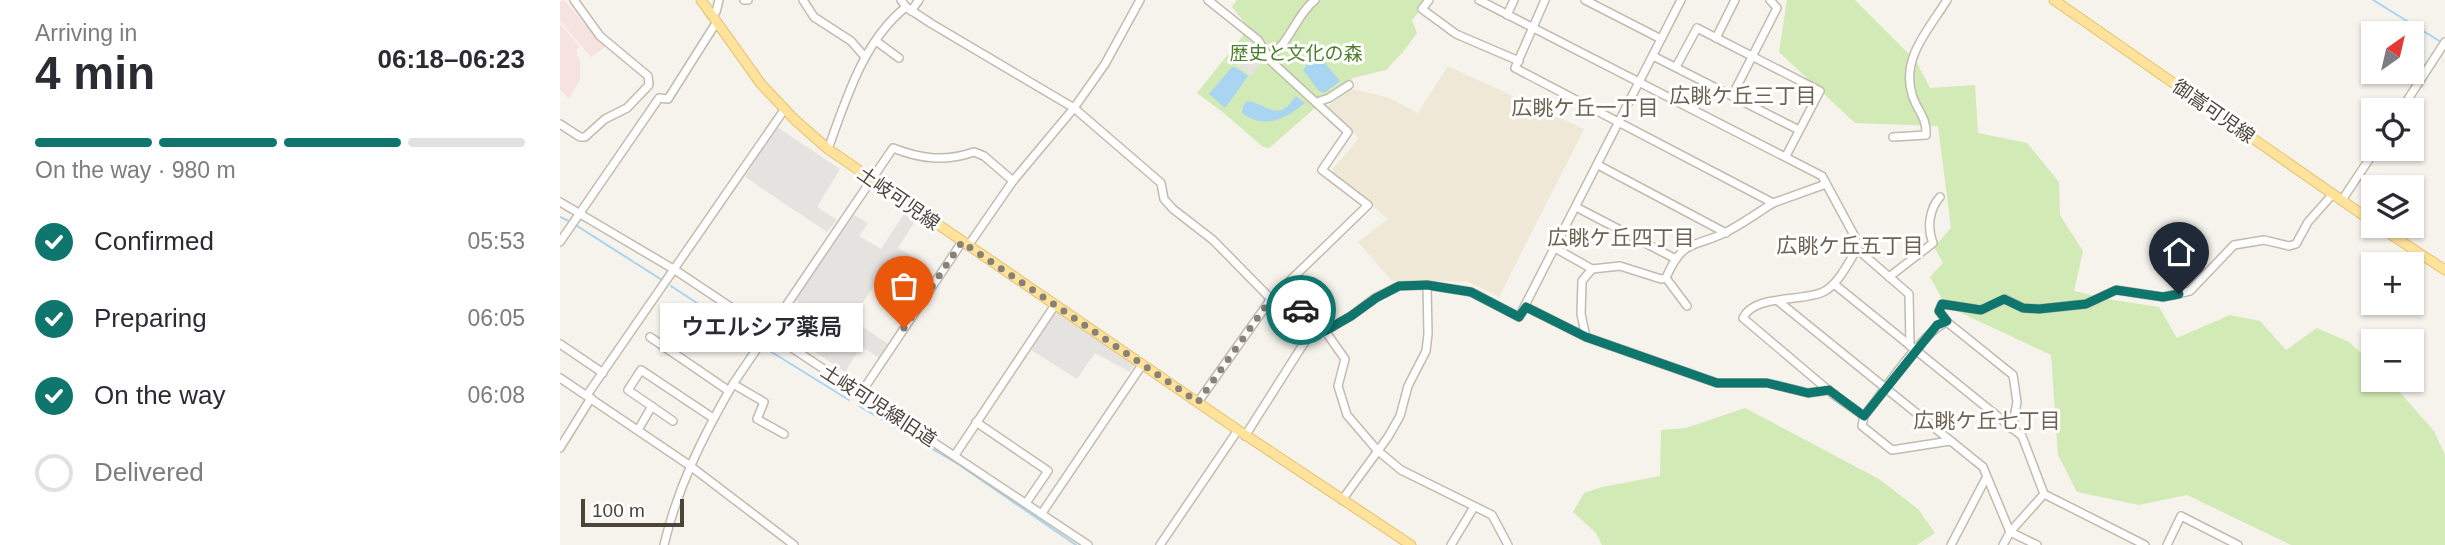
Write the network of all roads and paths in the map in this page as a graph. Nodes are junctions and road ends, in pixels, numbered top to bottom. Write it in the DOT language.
graph roads {
  1 [pos="574,0"];
  2 [pos="701,0"];
  3 [pos="719,0"];
  4 [pos="803,0"];
  5 [pos="901,0"];
  6 [pos="919,0"];
  7 [pos="1140,0"];
  8 [pos="1208,0"];
  9 [pos="1315,0"];
  10 [pos="1429,0"];
  11 [pos="1479,0"];
  12 [pos="1514,0"];
  13 [pos="1545,0"];
  14 [pos="1585,0"];
  15 [pos="1681,0"];
  16 [pos="1735,0"];
  17 [pos="1770,0"];
  18 [pos="1947,0"];
  19 [pos="2054,0"];
  20 [pos="909,9"];
  21 [pos="1507,15"];
  22 [pos="714,19"];
  23 [pos="1533,28"];
  24 [pos="1716,38"];
  25 [pos="1661,39"];
  26 [pos="876,41"];
  27 [pos="2445,42"];
  28 [pos="1270,56"];
  29 [pos="1653,56"];
  30 [pos="866,57"];
  31 [pos="1751,57"];
  32 [pos="899,58"];
  33 [pos="1519,61"];
  34 [pos="1676,68"];
  35 [pos="1639,82"];
  36 [pos="1349,85"];
  37 [pos="647,87"];
  38 [pos="1732,96"];
  39 [pos="660,97"];
  40 [pos="2409,98"];
  41 [pos="1317,102"];
  42 [pos="1074,108"];
  43 [pos="784,110"];
  44 [pos="1619,123"];
  45 [pos="560,124"];
  46 [pos="1799,130"];
  47 [pos="1894,137"];
  48 [pos="828,149"];
  49 [pos="1786,156"];
  50 [pos="2368,161"];
  51 [pos="1598,165"];
  52 [pos="873,180"];
  53 [pos="1013,181"];
  54 [pos="1826,184"];
  55 [pos="2332,195"];
  56 [pos="1940,197"];
  57 [pos="2342,200"];
  58 [pos="560,202"];
  59 [pos="1773,203"];
  60 [pos="1576,207"];
  61 [pos="2361,213"];
  62 [pos="577,217"];
  63 [pos="1726,233"];
  64 [pos="2396,238"];
  65 [pos="560,242"];
  66 [pos="965,244"];
  67 [pos="1555,248"];
  68 [pos="1857,249"];
  69 [pos="1674,258"];
  70 [pos="1592,268"];
  71 [pos="675,270"];
  72 [pos="2445,270"];
  73 [pos="1889,277"];
  74 [pos="1666,278"];
  75 [pos="1834,284"];
  76 [pos="1427,285"];
  77 [pos="1271,299"];
  78 [pos="1778,300"];
  79 [pos="1055,304"];
  80 [pos="1686,306"];
  81 [pos="1526,307"];
  82 [pos="1318,321"];
  83 [pos="1947,321"];
  84 [pos="768,331"];
  85 [pos="1325,331"];
  86 [pos="650,337"];
  87 [pos="1586,337"];
  88 [pos="560,344"];
  89 [pos="1913,348"];
  90 [pos="1142,365"];
  91 [pos="603,373"];
  92 [pos="560,378"];
  93 [pos="731,388"];
  94 [pos="1887,388"];
  95 [pos="1829,390"];
  96 [pos="861,393"];
  97 [pos="589,397"];
  98 [pos="1198,402"];
  99 [pos="652,406"];
  100 [pos="1864,416"];
  101 [pos="713,418"];
  102 [pos="673,421"];
  103 [pos="976,422"];
  104 [pos="2012,429"];
  105 [pos="638,430"];
  106 [pos="1241,433"];
  107 [pos="784,434"];
  108 [pos="1950,441"];
  109 [pos="560,448"];
  110 [pos="1377,450"];
  111 [pos="955,455"];
  112 [pos="689,465"];
  113 [pos="1986,478"];
  114 [pos="2044,494"];
  115 [pos="1342,500"];
  116 [pos="1026,503"];
  117 [pos="1474,507"];
  118 [pos="1042,513"];
  119 [pos="2010,531"];
  120 [pos="664,545"];
  121 [pos="793,545"];
  122 [pos="1088,545"];
  123 [pos="1160,545"];
  124 [pos="1411,545"];
  125 [pos="1451,545"];
  126 [pos="1508,545"];
  127 [pos="1951,545"];
  128 [pos="2003,545"];
  129 [pos="2037,545"];
  130 [pos="2145,545"];
  131 [pos="2167,545"];
  132 [pos="2238,545"];
  1 -- 37 [label="street"];
  2 -- 22 [label="main road, 土岐可児線"];
  3 -- 22 [label="street"];
  4 -- 30 [label="street"];
  5 -- 20 [label="street"];
  6 -- 20 [label="street"];
  7 -- 42 [label="street"];
  8 -- 28 [label="street"];
  9 -- 28 [label="street"];
  10 -- 33 [label="street"];
  11 -- 21 [label="street"];
  12 -- 21 [label="street"];
  13 -- 23 [label="street"];
  14 -- 25 [label="street"];
  15 -- 25 [label="street"];
  16 -- 24 [label="street"];
  17 -- 31 [label="street"];
  18 -- 47 [label="street"];
  19 -- 55 [label="main road, 御嵩可児線"];
  20 -- 26 [label="street"];
  20 -- 42 [label="street"];
  21 -- 23 [label="street"];
  22 -- 39 [label="street"];
  22 -- 43 [label="main road, 土岐可児線"];
  23 -- 33 [label="street"];
  23 -- 35 [label="street"];
  24 -- 31 [label="street"];
  24 -- 34 [label="street"];
  25 -- 29 [label="street"];
  26 -- 30 [label="street"];
  26 -- 32 [label="street"];
  27 -- 40 [label="street"];
  28 -- 41 [label="street"];
  29 -- 34 [label="street"];
  29 -- 35 [label="street"];
  30 -- 48 [label="street"];
  31 -- 38 [label="street"];
  31 -- 46 [label="street"];
  33 -- 44 [label="street"];
  34 -- 38 [label="street"];
  35 -- 44 [label="street"];
  35 -- 49 [label="street"];
  36 -- 41 [label="street"];
  37 -- 39 [label="street"];
  37 -- 45 [label="street"];
  38 -- 46 [label="street"];
  39 -- 62 [label="street"];
  41 -- 77 [label="street"];
  42 -- 53 [label="street"];
  42 -- 77 [label="street"];
  43 -- 48 [label="main road, 土岐可児線"];
  43 -- 71 [label="street"];
  44 -- 51 [label="street"];
  44 -- 59 [label="street"];
  46 -- 49 [label="street"];
  48 -- 52 [label="main road, 土岐可児線"];
  49 -- 54 [label="street"];
  50 -- 57 [label="street"];
  51 -- 60 [label="street"];
  51 -- 63 [label="street"];
  52 -- 53 [label="street"];
  52 -- 66 [label="main road, 土岐可児線"];
  52 -- 84 [label="street"];
  53 -- 66 [label="street"];
  54 -- 59 [label="street"];
  54 -- 68 [label="street"];
  55 -- 57 [label="main road, 御嵩可児線"];
  55 -- 83 [label="street"];
  56 -- 73 [label="street"];
  57 -- 61 [label="main road, 御嵩可児線"];
  58 -- 62 [label="street, 土岐可児線旧道"];
  59 -- 63 [label="street"];
  60 -- 67 [label="street"];
  60 -- 69 [label="street"];
  62 -- 65 [label="street"];
  62 -- 71 [label="street, 土岐可児線旧道"];
  63 -- 69 [label="street"];
  64 -- 72 [label="main road"];
  66 -- 79 [label="main road, 土岐可児線"];
  66 -- 96 [label="street"];
  67 -- 70 [label="street"];
  67 -- 81 [label="street"];
  68 -- 73 [label="street"];
  68 -- 75 [label="street"];
  69 -- 74 [label="street"];
  70 -- 74 [label="street"];
  70 -- 87 [label="street"];
  71 -- 84 [label="street, 土岐可児線旧道"];
  71 -- 91 [label="street"];
  73 -- 89 [label="street"];
  74 -- 80 [label="street"];
  75 -- 78 [label="street"];
  75 -- 89 [label="street"];
  76 -- 81 [label="street"];
  76 -- 85 [label="street"];
  76 -- 110 [label="street"];
  77 -- 82 [label="street"];
  77 -- 98 [label="street"];
  78 -- 94 [label="street"];
  78 -- 95 [label="street"];
  79 -- 90 [label="main road, 土岐可児線"];
  79 -- 103 [label="street"];
  81 -- 87 [label="street"];
  82 -- 85 [label="street"];
  82 -- 106 [label="street"];
  83 -- 89 [label="street"];
  83 -- 104 [label="street"];
  84 -- 93 [label="street"];
  84 -- 96 [label="street, 土岐可児線旧道"];
  85 -- 110 [label="street"];
  86 -- 93 [label="street"];
  87 -- 95 [label="street"];
  88 -- 91 [label="street"];
  89 -- 94 [label="street"];
  89 -- 104 [label="street"];
  90 -- 98 [label="main road, 土岐可児線"];
  90 -- 118 [label="street"];
  91 -- 97 [label="street"];
  92 -- 97 [label="street"];
  93 -- 101 [label="street"];
  93 -- 107 [label="street"];
  94 -- 100 [label="street"];
  94 -- 108 [label="street"];
  95 -- 100 [label="street"];
  96 -- 111 [label="street, 土岐可児線旧道"];
  97 -- 105 [label="street"];
  97 -- 109 [label="street"];
  98 -- 106 [label="main road, 土岐可児線"];
  99 -- 101 [label="street"];
  99 -- 102 [label="street"];
  99 -- 105 [label="street"];
  100 -- 108 [label="street"];
  101 -- 112 [label="street"];
  103 -- 111 [label="street"];
  103 -- 116 [label="street"];
  104 -- 114 [label="street"];
  105 -- 112 [label="street"];
  106 -- 115 [label="main road, 土岐可児線"];
  106 -- 123 [label="street"];
  108 -- 113 [label="street"];
  110 -- 115 [label="street"];
  110 -- 117 [label="street"];
  111 -- 116 [label="street, 土岐可児線旧道"];
  112 -- 120 [label="street"];
  112 -- 121 [label="street"];
  113 -- 119 [label="street"];
  113 -- 127 [label="street"];
  114 -- 119 [label="street"];
  114 -- 130 [label="street"];
  115 -- 124 [label="main road, 土岐可児線"];
  116 -- 118 [label="street, 土岐可児線旧道"];
  117 -- 125 [label="street"];
  117 -- 126 [label="street"];
  118 -- 122 [label="street, 土岐可児線旧道"];
  119 -- 128 [label="street"];
  119 -- 129 [label="street"];
  131 -- 132 [label="street"];
}
